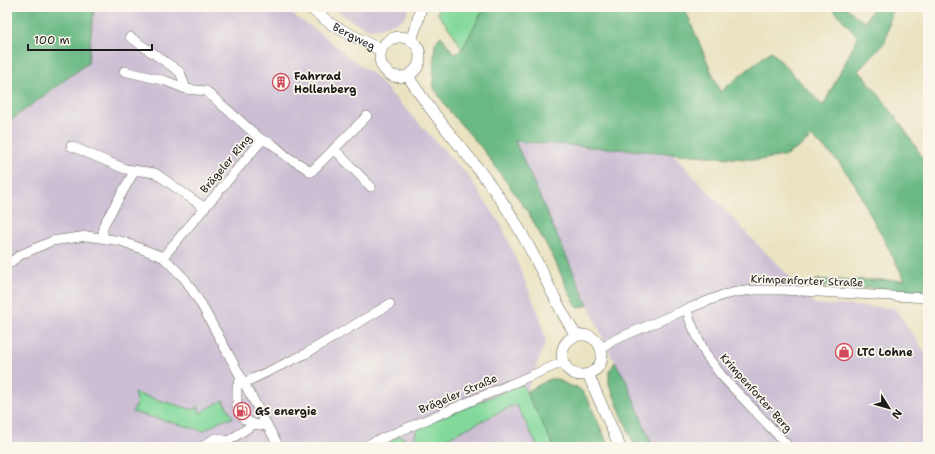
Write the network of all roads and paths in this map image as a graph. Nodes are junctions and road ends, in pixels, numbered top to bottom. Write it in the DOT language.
graph roads {
  1 [pos="309,7"];
  2 [pos="421,7"];
  3 [pos="130,37"];
  4 [pos="411,40"];
  5 [pos="381,50"];
  6 [pos="124,71"];
  7 [pos="408,76"];
  8 [pos="186,89"];
  9 [pos="367,116"];
  10 [pos="262,140"];
  11 [pos="72,146"];
  12 [pos="334,149"];
  13 [pos="135,170"];
  14 [pos="371,187"];
  15 [pos="205,208"];
  16 [pos="103,238"];
  17 [pos="163,258"];
  18 [pos="7,265"];
  19 [pos="928,298"];
  20 [pos="390,304"];
  21 [pos="687,309"];
  22 [pos="576,335"];
  23 [pos="600,349"];
  24 [pos="563,362"];
  25 [pos="588,374"];
  26 [pos="242,380"];
  27 [pos="252,423"];
  28 [pos="267,426"];
  29 [pos="202,447"];
  30 [pos="279,447"];
  31 [pos="362,447"];
  32 [pos="620,447"];
  33 [pos="789,447"];
  1 -- 5 [label="main road, Bergweg"];
  2 -- 4 [label="main road"];
  3 -- 8 [label="street"];
  4 -- 5 [label="main road"];
  4 -- 7 [label="main road"];
  5 -- 7 [label="main road"];
  6 -- 8 [label="street, Brägeler Ring"];
  7 -- 22 [label="main road"];
  8 -- 10 [label="street, Brägeler Ring"];
  9 -- 12 [label="street"];
  10 -- 12 [label="street"];
  10 -- 15 [label="street, Brägeler Ring"];
  11 -- 13 [label="street"];
  12 -- 14 [label="street"];
  13 -- 15 [label="street"];
  13 -- 16 [label="street"];
  15 -- 17 [label="street, Brägeler Ring"];
  16 -- 17 [label="street"];
  16 -- 18 [label="street"];
  17 -- 26 [label="street"];
  19 -- 21 [label="street, Krimpenforter Straße"];
  20 -- 26 [label="street"];
  21 -- 23 [label="street, Krimpenforter Straße"];
  21 -- 33 [label="street, Krimpenforter Berg"];
  22 -- 23 [label="main road"];
  22 -- 24 [label="main road"];
  23 -- 25 [label="main road"];
  24 -- 25 [label="main road"];
  24 -- 31 [label="street, Brägeler Straße"];
  25 -- 32 [label="main road"];
  26 -- 27 [label="street"];
  26 -- 28 [label="street"];
  27 -- 28 [label="street"];
  27 -- 29 [label="street"];
  28 -- 30 [label="street"];
}
